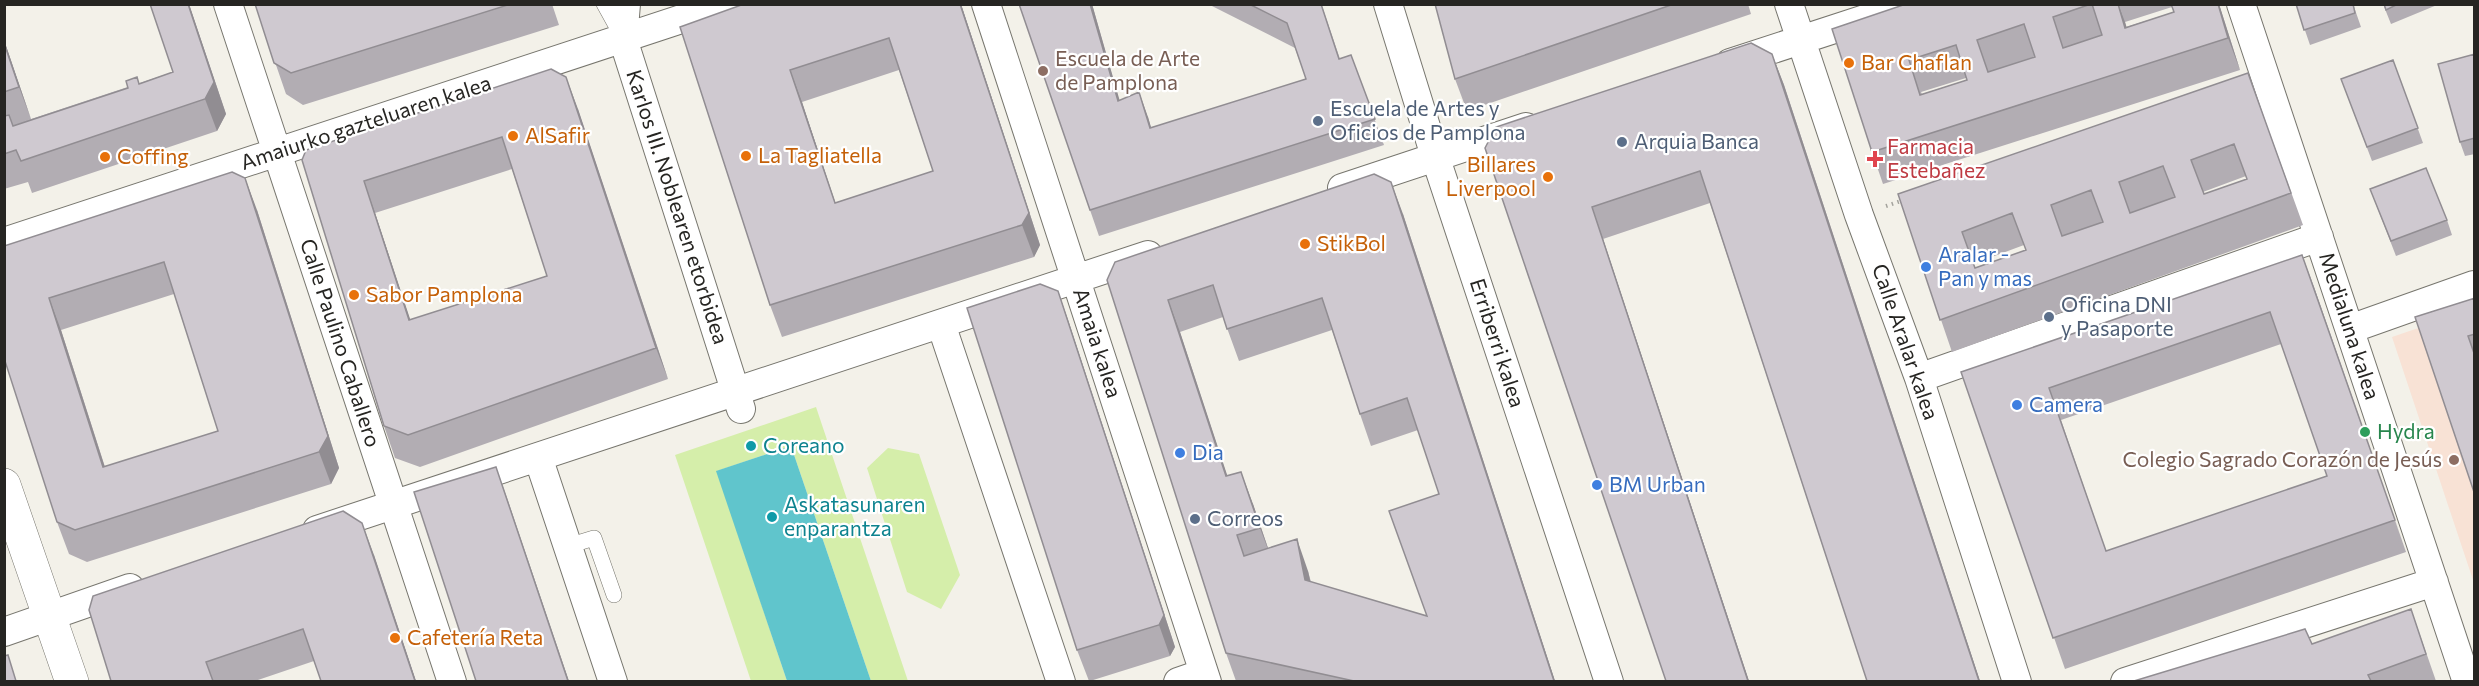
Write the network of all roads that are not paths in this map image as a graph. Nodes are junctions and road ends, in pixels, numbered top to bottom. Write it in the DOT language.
graph roads {
  1 [pos="228,4"];
  2 [pos="604,4"];
  3 [pos="626,4"];
  4 [pos="727,4"];
  5 [pos="986,4"];
  6 [pos="1388,4"];
  7 [pos="1789,4"];
  8 [pos="1911,4"];
  9 [pos="2241,4"];
  10 [pos="623,39"];
  11 [pos="1801,40"];
  12 [pos="1709,69"];
  13 [pos="1549,120"];
  14 [pos="277,151"];
  15 [pos="1435,156"];
  16 [pos="1312,198"];
  17 [pos="2319,237"];
  18 [pos="4,242"];
  19 [pos="1178,245"];
  20 [pos="1077,280"];
  21 [pos="2475,285"];
  22 [pos="941,324"];
  23 [pos="2350,329"];
  24 [pos="1919,378"];
  25 [pos="739,400"];
  26 [pos="538,458"];
  27 [pos="4,484"];
  28 [pos="393,506"];
  29 [pos="294,537"];
  30 [pos="568,546"];
  31 [pos="151,581"];
  32 [pos="2434,582"];
  33 [pos="614,596"];
  34 [pos="50,614"];
  35 [pos="4,632"];
  36 [pos="1196,679"];
  37 [pos="72,681"];
  38 [pos="452,681"];
  39 [pos="613,681"];
  40 [pos="1061,681"];
  41 [pos="1609,681"];
  42 [pos="2017,681"];
  43 [pos="2125,681"];
  44 [pos="2468,681"];
  1 -- 14 [label="street, Calle Paulino Caballero"];
  2 -- 10 [label="lane"];
  3 -- 10 [label="street, Karlos III. Noblearen etorbidea"];
  4 -- 10 [label="street, Amaiurko gazteluaren kalea"];
  5 -- 20 [label="street, Amaia kalea"];
  6 -- 15 [label="street, Erriberri kalea"];
  7 -- 11 [label="street, Calle Aralar kalea"];
  8 -- 11 [label="street"];
  9 -- 17 [label="street, Medialuna kalea"];
  10 -- 14 [label="street, Amaiurko gazteluaren kalea"];
  10 -- 25 [label="street, Karlos III. Noblearen etorbidea"];
  11 -- 12 [label="street"];
  11 -- 24 [label="street, Calle Aralar kalea"];
  13 -- 15 [label="street"];
  14 -- 18 [label="street, Amaiurko gazteluaren kalea"];
  14 -- 28 [label="street, Calle Paulino Caballero"];
  15 -- 16 [label="street"];
  15 -- 41 [label="street, Erriberri kalea"];
  17 -- 23 [label="street, Medialuna kalea"];
  17 -- 24 [label="street"];
  19 -- 20 [label="street"];
  20 -- 22 [label="street"];
  20 -- 36 [label="street, Amaia kalea"];
  21 -- 23 [label="street"];
  22 -- 25 [label="street"];
  22 -- 40 [label="street"];
  23 -- 32 [label="street, Medialuna kalea"];
  24 -- 42 [label="street, Calle Aralar kalea"];
  25 -- 26 [label="street"];
  26 -- 28 [label="street"];
  26 -- 30 [label="street"];
  27 -- 34 [label="street"];
  28 -- 29 [label="street"];
  28 -- 38 [label="street, Calle Paulino Caballero"];
  30 -- 33 [label="lane"];
  30 -- 39 [label="street"];
  31 -- 34 [label="street"];
  32 -- 43 [label="street"];
  32 -- 44 [label="street, Medialuna kalea"];
  34 -- 35 [label="street"];
  34 -- 37 [label="street"];
}
